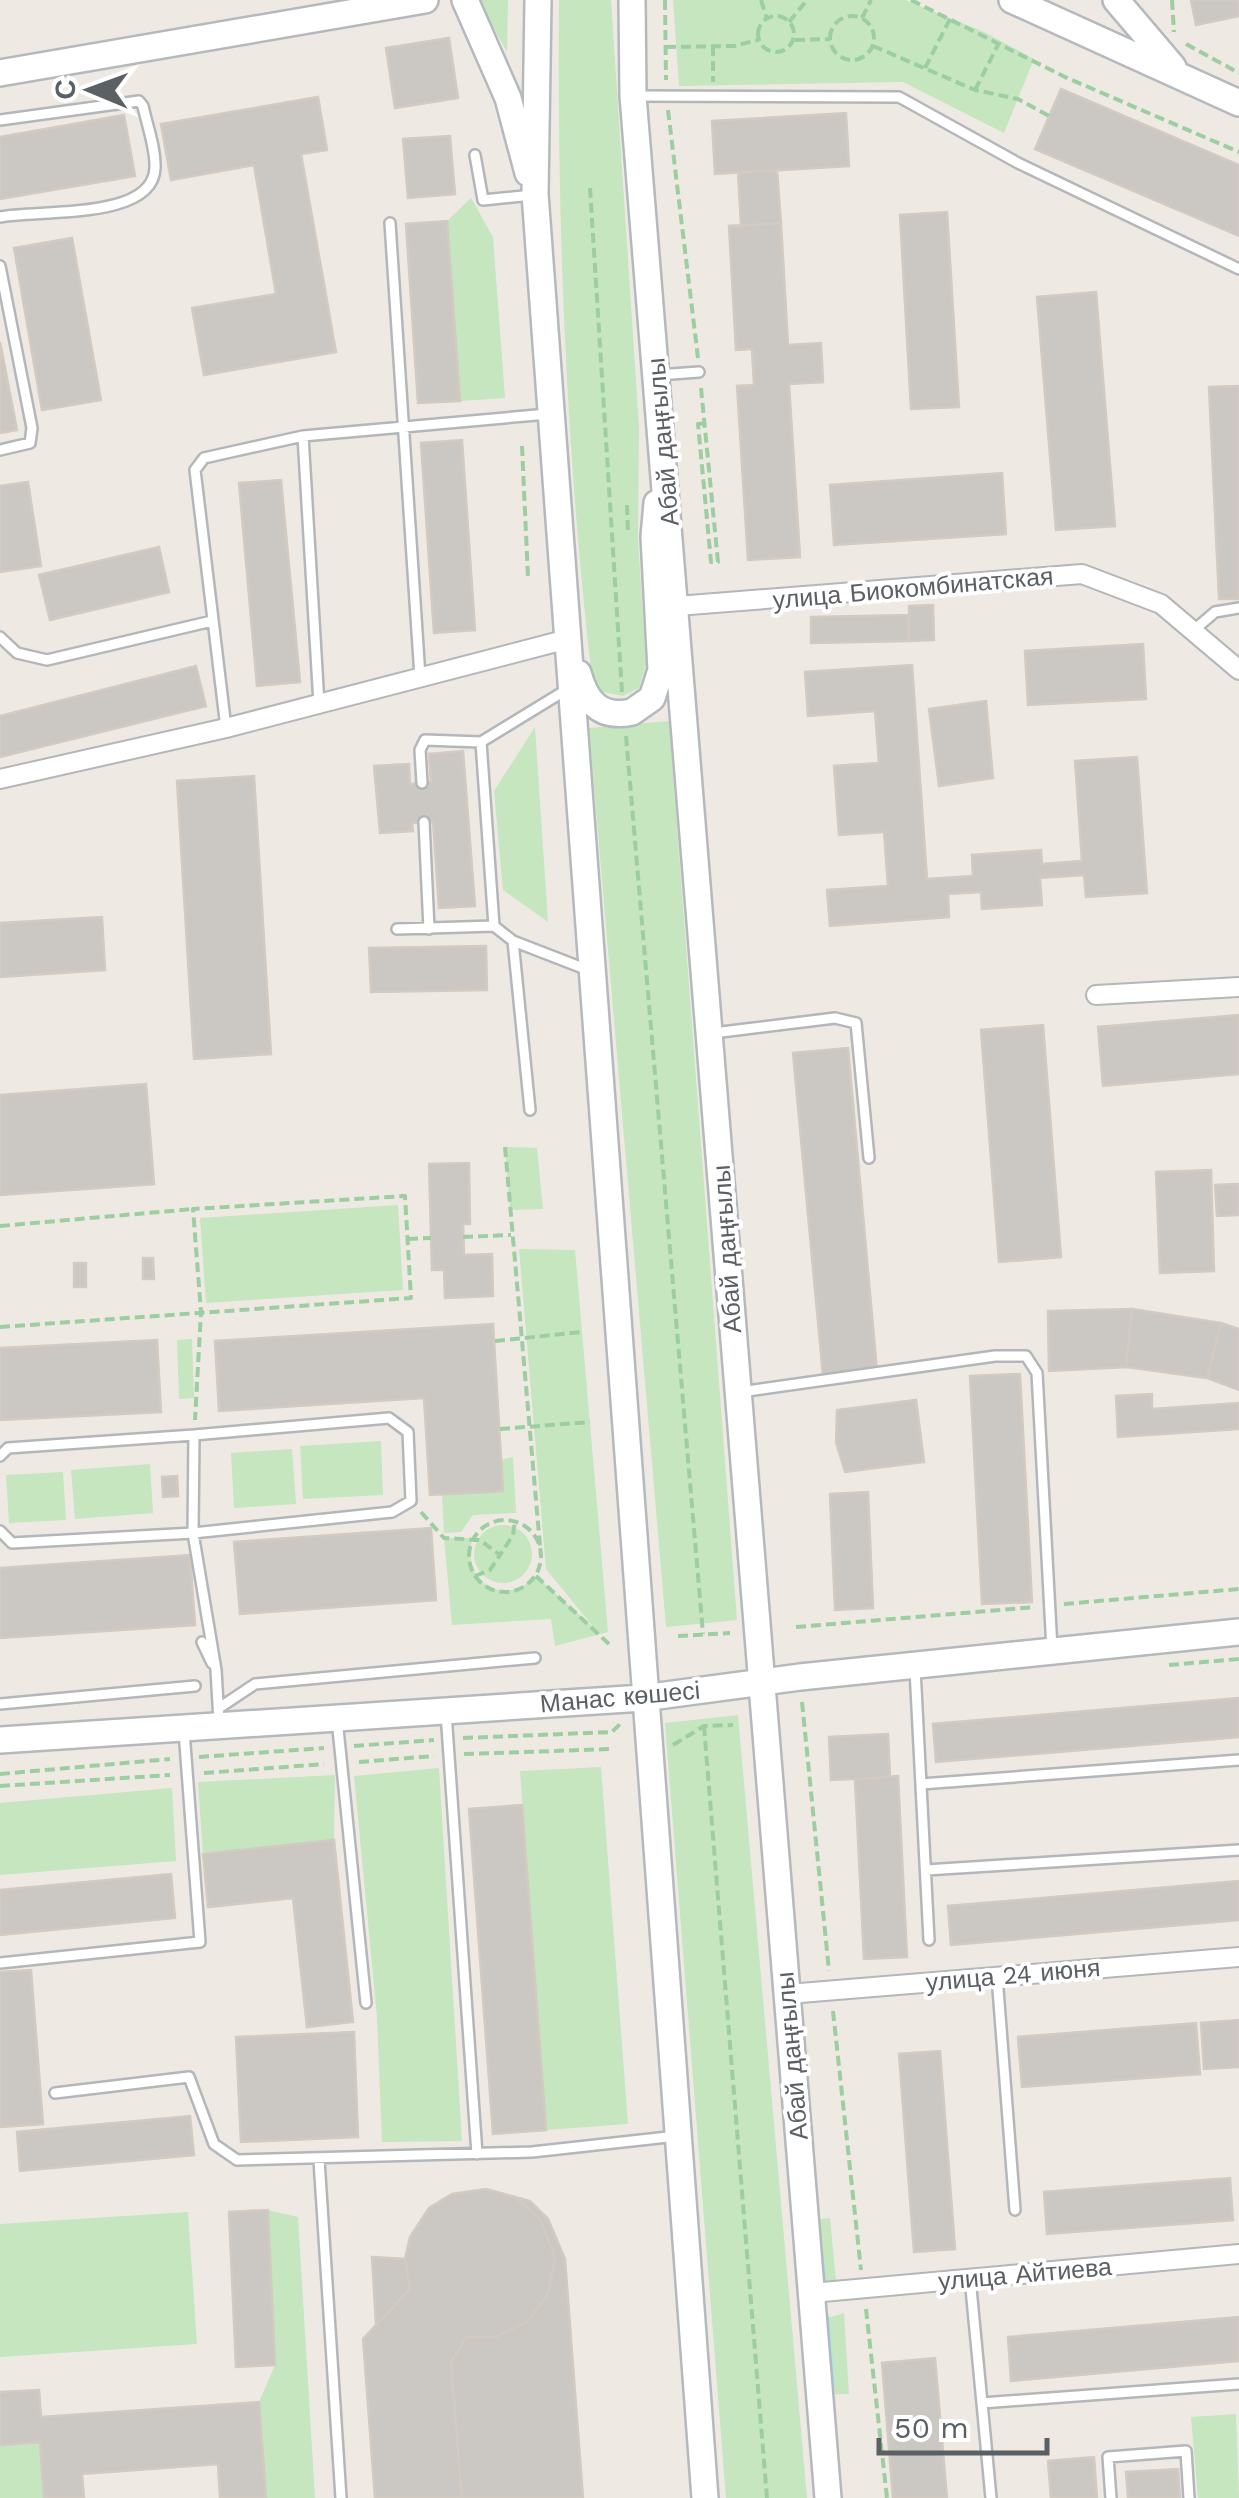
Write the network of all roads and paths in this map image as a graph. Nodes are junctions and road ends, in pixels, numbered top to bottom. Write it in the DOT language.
graph roads {
  1 [pos="425,0"];
  2 [pos="465,0"];
  3 [pos="538,0"];
  4 [pos="632,0"];
  5 [pos="665,0"];
  6 [pos="761,0"];
  7 [pos="806,0"];
  8 [pos="871,0"];
  9 [pos="911,0"];
  10 [pos="1012,0"];
  11 [pos="1116,0"];
  12 [pos="1138,0"];
  13 [pos="1172,0"];
  14 [pos="862,18"];
  15 [pos="767,19"];
  16 [pos="950,20"];
  17 [pos="789,22"];
  18 [pos="1138,28"];
  19 [pos="830,39"];
  20 [pos="758,40"];
  21 [pos="793,40"];
  22 [pos="998,44"];
  23 [pos="713,46"];
  24 [pos="873,46"];
  25 [pos="666,47"];
  26 [pos="925,68"];
  27 [pos="0,73"];
  28 [pos="1239,73"];
  29 [pos="1180,74"];
  30 [pos="975,90"];
  31 [pos="633,96"];
  32 [pos="666,99"];
  33 [pos="713,99"];
  34 [pos="1239,103"];
  35 [pos="1050,116"];
  36 [pos="0,120"];
  37 [pos="1239,152"];
  38 [pos="475,155"];
  39 [pos="590,188"];
  40 [pos="536,194"];
  41 [pos="0,217"];
  42 [pos="390,223"];
  43 [pos="0,266"];
  44 [pos="1239,269"];
  45 [pos="699,372"];
  46 [pos="658,375"];
  47 [pos="550,414"];
  48 [pos="706,423"];
  49 [pos="404,424"];
  50 [pos="304,436"];
  51 [pos="664,438"];
  52 [pos="522,446"];
  53 [pos="0,450"];
  54 [pos="528,577"];
  55 [pos="678,606"];
  56 [pos="1239,608"];
  57 [pos="212,621"];
  58 [pos="1191,632"];
  59 [pos="0,637"];
  60 [pos="568,639"];
  61 [pos="1239,670"];
  62 [pos="420,677"];
  63 [pos="572,686"];
  64 [pos="319,704"];
  65 [pos="624,714"];
  66 [pos="226,728"];
  67 [pos="481,742"];
  68 [pos="0,779"];
  69 [pos="422,783"];
  70 [pos="424,822"];
  71 [pos="494,926"];
  72 [pos="430,928"];
  73 [pos="397,929"];
  74 [pos="513,941"];
  75 [pos="590,970"];
  76 [pos="1239,986"];
  77 [pos="1096,995"];
  78 [pos="710,1034"];
  79 [pos="530,1110"];
  80 [pos="506,1146"];
  81 [pos="869,1158"];
  82 [pos="193,1209"];
  83 [pos="0,1226"];
  84 [pos="511,1235"];
  85 [pos="463,1237"];
  86 [pos="431,1238"];
  87 [pos="408,1240"];
  88 [pos="200,1312"];
  89 [pos="0,1328"];
  90 [pos="582,1332"];
  91 [pos="521,1338"];
  92 [pos="494,1342"];
  93 [pos="738,1392"];
  94 [pos="590,1422"];
  95 [pos="529,1426"];
  96 [pos="500,1429"];
  97 [pos="194,1435"];
  98 [pos="0,1456"];
  99 [pos="411,1500"];
  100 [pos="515,1520"];
  101 [pos="0,1531"];
  102 [pos="192,1533"];
  103 [pos="473,1538"];
  104 [pos="500,1555"];
  105 [pos="542,1557"];
  106 [pos="475,1576"];
  107 [pos="536,1576"];
  108 [pos="1239,1589"];
  109 [pos="1050,1606"];
  110 [pos="796,1627"];
  111 [pos="1239,1632"];
  112 [pos="730,1633"];
  113 [pos="704,1634"];
  114 [pos="678,1636"];
  115 [pos="202,1642"];
  116 [pos="609,1644"];
  117 [pos="1052,1652"];
  118 [pos="534,1658"];
  119 [pos="914,1666"];
  120 [pos="216,1670"];
  121 [pos="761,1682"];
  122 [pos="195,1686"];
  123 [pos="802,1696"];
  124 [pos="643,1698"];
  125 [pos="0,1704"];
  126 [pos="445,1708"];
  127 [pos="219,1716"];
  128 [pos="337,1716"];
  129 [pos="733,1725"];
  130 [pos="704,1726"];
  131 [pos="184,1728"];
  132 [pos="612,1732"];
  133 [pos="448,1739"];
  134 [pos="0,1740"];
  135 [pos="670,1746"];
  136 [pos="341,1747"];
  137 [pos="612,1749"];
  138 [pos="449,1755"];
  139 [pos="185,1758"];
  140 [pos="1239,1760"];
  141 [pos="342,1763"];
  142 [pos="0,1774"];
  143 [pos="186,1774"];
  144 [pos="921,1784"];
  145 [pos="0,1786"];
  146 [pos="1239,1850"];
  147 [pos="926,1870"];
  148 [pos="929,1940"];
  149 [pos="1239,1957"];
  150 [pos="0,1963"];
  151 [pos="997,1976"];
  152 [pos="831,1990"];
  153 [pos="788,1994"];
  154 [pos="366,2004"];
  155 [pos="54,2093"];
  156 [pos="680,2135"];
  157 [pos="477,2154"];
  158 [pos="319,2160"];
  159 [pos="1016,2210"];
  160 [pos="1239,2254"];
  161 [pos="970,2278"];
  162 [pos="864,2290"];
  163 [pos="812,2293"];
  164 [pos="1239,2384"];
  165 [pos="982,2402"];
  166 [pos="341,2498"];
  167 [pos="705,2498"];
  168 [pos="766,2498"];
  169 [pos="828,2498"];
  170 [pos="887,2498"];
  171 [pos="991,2498"];
  172 [pos="1111,2498"];
  173 [pos="1189,2498"];
  1 -- 27 [label="main road"];
  2 -- 40 [label="main road"];
  3 -- 40 [label="main road"];
  4 -- 31 [label="main road, Абай даңғылы"];
  5 -- 25 [label="path"];
  6 -- 15 [label="path"];
  7 -- 17 [label="path"];
  8 -- 14 [label="path"];
  9 -- 16 [label="path"];
  10 -- 29 [label="main road"];
  11 -- 18 [label="main road"];
  12 -- 18 [label="lane"];
  13 -- 28 [label="path"];
  14 -- 19 [label="path"];
  14 -- 24 [label="path"];
  15 -- 17 [label="path"];
  15 -- 20 [label="path"];
  16 -- 22 [label="path"];
  16 -- 26 [label="path"];
  17 -- 21 [label="path"];
  18 -- 29 [label="main road"];
  19 -- 21 [label="path"];
  19 -- 24 [label="path"];
  20 -- 21 [label="path"];
  20 -- 23 [label="path"];
  22 -- 30 [label="path"];
  22 -- 37 [label="path"];
  23 -- 25 [label="path"];
  23 -- 33 [label="path"];
  24 -- 26 [label="path"];
  25 -- 32 [label="path"];
  26 -- 30 [label="path"];
  29 -- 34 [label="main road"];
  30 -- 35 [label="path"];
  31 -- 32 [label="lane"];
  31 -- 46 [label="main road, Абай даңғылы"];
  32 -- 33 [label="lane"];
  32 -- 45 [label="path"];
  33 -- 44 [label="lane"];
  36 -- 41 [label="lane"];
  38 -- 40 [label="lane"];
  39 -- 65 [label="path"];
  40 -- 47 [label="main road"];
  42 -- 49 [label="lane"];
  43 -- 53 [label="lane"];
  45 -- 46 [label="lane"];
  45 -- 48 [label="path"];
  46 -- 51 [label="main road, Абай даңғылы"];
  47 -- 49 [label="lane"];
  47 -- 60 [label="main road"];
  48 -- 48 [label="path"];
  49 -- 50 [label="lane"];
  49 -- 62 [label="lane"];
  50 -- 57 [label="lane"];
  50 -- 64 [label="lane"];
  51 -- 55 [label="main road, Абай даңғылы"];
  51 -- 65 [label="main road"];
  52 -- 54 [label="path"];
  55 -- 58 [label="street, улица Биокомбинатская"];
  55 -- 78 [label="main road, Абай даңғылы"];
  56 -- 58 [label="lane"];
  57 -- 59 [label="lane"];
  57 -- 66 [label="lane"];
  58 -- 61 [label="street, улица Биокомбинатская"];
  60 -- 62 [label="street"];
  60 -- 63 [label="main road"];
  60 -- 65 [label="main road"];
  62 -- 64 [label="street"];
  63 -- 67 [label="lane"];
  63 -- 75 [label="main road"];
  64 -- 66 [label="street"];
  65 -- 113 [label="path"];
  66 -- 68 [label="street"];
  67 -- 69 [label="lane"];
  67 -- 71 [label="lane"];
  70 -- 72 [label="lane"];
  71 -- 72 [label="lane"];
  71 -- 74 [label="lane"];
  72 -- 73 [label="lane"];
  74 -- 75 [label="lane"];
  74 -- 79 [label="lane"];
  75 -- 124 [label="main road"];
  76 -- 77 [label="street"];
  78 -- 81 [label="lane"];
  78 -- 93 [label="main road, Абай даңғылы"];
  80 -- 84 [label="path"];
  82 -- 83 [label="path"];
  82 -- 87 [label="path"];
  82 -- 88 [label="path"];
  84 -- 85 [label="path"];
  84 -- 91 [label="path"];
  86 -- 87 [label="path"];
  87 -- 88 [label="path"];
  88 -- 89 [label="path"];
  88 -- 97 [label="path"];
  90 -- 91 [label="path"];
  91 -- 92 [label="path"];
  91 -- 95 [label="path"];
  93 -- 109 [label="lane"];
  93 -- 121 [label="main road, Абай даңғылы"];
  94 -- 95 [label="path"];
  95 -- 96 [label="path"];
  95 -- 105 [label="path"];
  97 -- 98 [label="lane"];
  97 -- 99 [label="lane"];
  97 -- 102 [label="lane"];
  99 -- 102 [label="lane"];
  99 -- 103 [label="path"];
  100 -- 103 [label="path"];
  100 -- 104 [label="path"];
  100 -- 105 [label="path"];
  101 -- 102 [label="lane"];
  102 -- 120 [label="lane"];
  103 -- 104 [label="path"];
  103 -- 106 [label="path"];
  104 -- 106 [label="path"];
  105 -- 107 [label="path"];
  106 -- 107 [label="path"];
  107 -- 116 [label="path"];
  108 -- 109 [label="path"];
  109 -- 110 [label="path"];
  109 -- 117 [label="lane"];
  111 -- 117 [label="main road, Манас көшесі"];
  112 -- 113 [label="path"];
  113 -- 114 [label="path"];
  115 -- 120 [label="lane"];
  117 -- 119 [label="main road, Манас көшесі"];
  118 -- 127 [label="lane"];
  119 -- 121 [label="main road, Манас көшесі"];
  119 -- 144 [label="lane"];
  120 -- 127 [label="lane"];
  121 -- 124 [label="main road, Манас көшесі"];
  121 -- 153 [label="main road, Абай даңғылы"];
  122 -- 125 [label="lane"];
  123 -- 152 [label="path"];
  124 -- 126 [label="main road, Манас көшесі"];
  124 -- 156 [label="main road"];
  126 -- 128 [label="main road, Манас көшесі"];
  126 -- 133 [label="lane"];
  127 -- 128 [label="main road, Манас көшесі"];
  127 -- 131 [label="main road, Манас көшесі"];
  128 -- 136 [label="lane"];
  129 -- 130 [label="path"];
  130 -- 135 [label="path"];
  130 -- 168 [label="path"];
  131 -- 134 [label="main road, Манас көшесі"];
  131 -- 139 [label="lane"];
  132 -- 133 [label="path"];
  133 -- 136 [label="path"];
  133 -- 138 [label="lane"];
  136 -- 139 [label="path"];
  136 -- 141 [label="lane"];
  137 -- 138 [label="path"];
  138 -- 141 [label="path"];
  138 -- 157 [label="lane"];
  139 -- 142 [label="path"];
  139 -- 143 [label="lane"];
  140 -- 144 [label="lane"];
  141 -- 143 [label="path"];
  141 -- 154 [label="lane"];
  143 -- 145 [label="path"];
  143 -- 150 [label="lane"];
  144 -- 147 [label="lane"];
  146 -- 147 [label="lane"];
  147 -- 148 [label="lane"];
  149 -- 151 [label="street, улица 24 июня"];
  151 -- 152 [label="street, улица 24 июня"];
  151 -- 159 [label="lane"];
  152 -- 153 [label="street, улица 24 июня"];
  152 -- 162 [label="path"];
  153 -- 163 [label="main road, Абай даңғылы"];
  155 -- 158 [label="lane"];
  156 -- 157 [label="lane"];
  156 -- 167 [label="main road"];
  157 -- 158 [label="lane"];
  158 -- 166 [label="lane"];
  160 -- 161 [label="street, улица Айтиева"];
  161 -- 162 [label="street, улица Айтиева"];
  161 -- 165 [label="lane"];
  162 -- 163 [label="street, улица Айтиева"];
  162 -- 170 [label="path"];
  163 -- 169 [label="main road, Абай даңғылы"];
  164 -- 165 [label="lane"];
  165 -- 171 [label="lane"];
  172 -- 173 [label="lane"];
}
